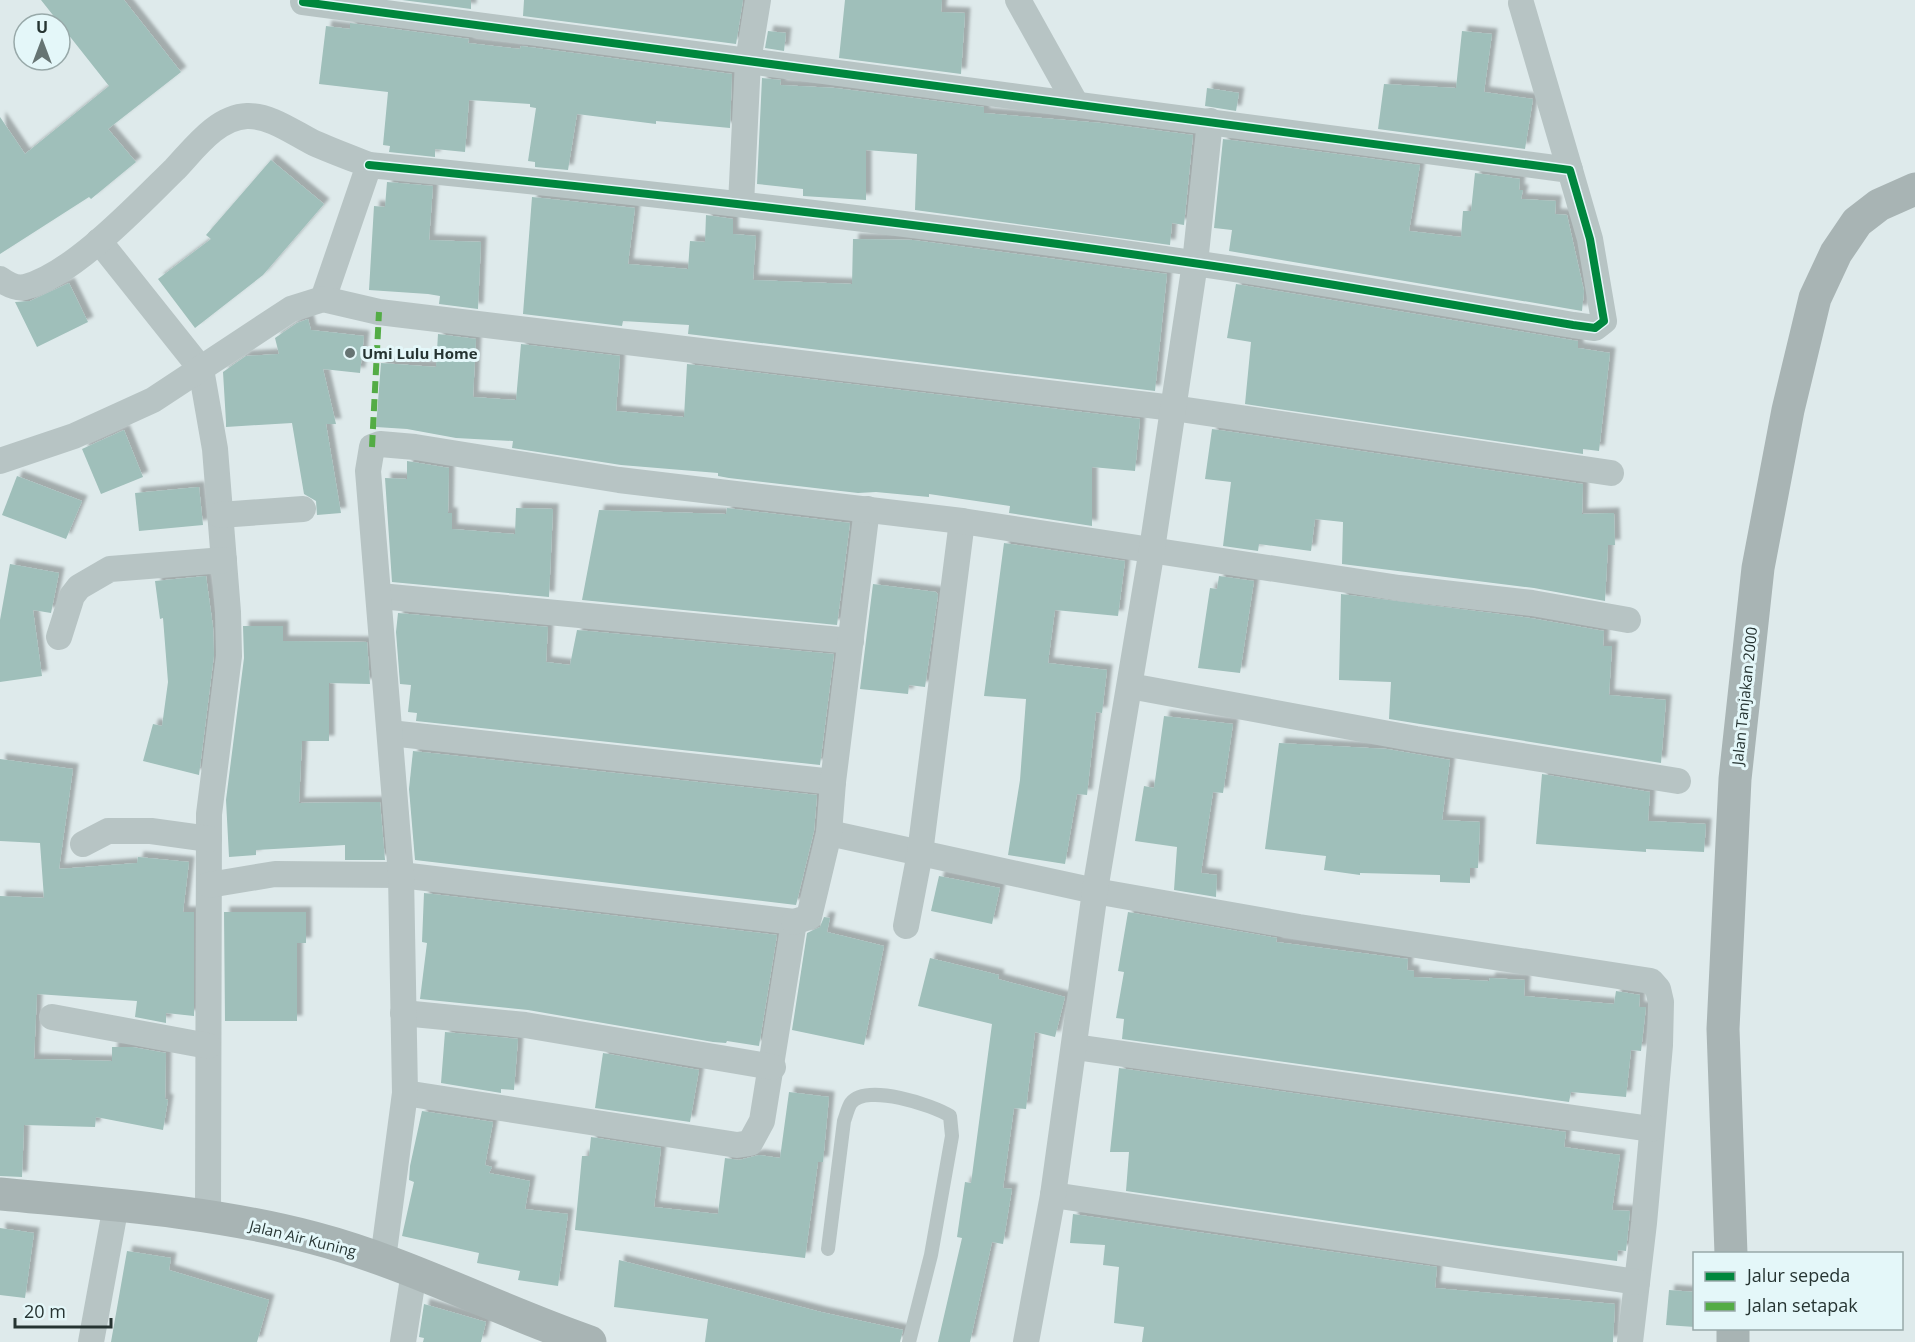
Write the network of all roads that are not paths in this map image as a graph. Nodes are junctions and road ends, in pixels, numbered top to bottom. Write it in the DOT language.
graph roads {
  1 [pos="758,0"];
  2 [pos="1018,0"];
  3 [pos="303,2"];
  4 [pos="1521,3"];
  5 [pos="748,61"];
  6 [pos="1076,104"];
  7 [pos="1210,121"];
  8 [pos="369,165"];
  9 [pos="1570,170"];
  10 [pos="1915,189"];
  11 [pos="741,204"];
  12 [pos="99,241"];
  13 [pos="1195,263"];
  14 [pos="0,279"];
  15 [pos="323,299"];
  16 [pos="201,369"];
  17 [pos="1173,408"];
  18 [pos="0,461"];
  19 [pos="1611,473"];
  20 [pos="303,509"];
  21 [pos="867,509"];
  22 [pos="220,514"];
  23 [pos="962,521"];
  24 [pos="1152,549"];
  25 [pos="224,560"];
  26 [pos="380,596"];
  27 [pos="1628,620"];
  28 [pos="59,637"];
  29 [pos="851,641"];
  30 [pos="1130,686"];
  31 [pos="390,733"];
  32 [pos="1678,781"];
  33 [pos="833,782"];
  34 [pos="830,833"];
  35 [pos="209,838"];
  36 [pos="83,844"];
  37 [pos="920,853"];
  38 [pos="401,874"];
  39 [pos="209,885"];
  40 [pos="1095,891"];
  41 [pos="794,922"];
  42 [pos="906,926"];
  43 [pos="404,1013"];
  44 [pos="52,1017"];
  45 [pos="208,1046"];
  46 [pos="1075,1047"];
  47 [pos="773,1067"];
  48 [pos="405,1093"];
  49 [pos="1651,1129"];
  50 [pos="0,1194"];
  51 [pos="1053,1195"];
  52 [pos="116,1205"];
  53 [pos="208,1216"];
  54 [pos="828,1249"];
  55 [pos="1731,1252"];
  56 [pos="383,1259"];
  57 [pos="414,1272"];
  58 [pos="1637,1282"];
  59 [pos="91,1342"];
  60 [pos="403,1342"];
  61 [pos="590,1342"];
  62 [pos="909,1342"];
  63 [pos="1026,1342"];
  64 [pos="1630,1342"];
  1 -- 5 [label="street"];
  2 -- 6 [label="street"];
  3 -- 5 [label="street"];
  4 -- 9 [label="street"];
  5 -- 6 [label="street"];
  5 -- 11 [label="street"];
  6 -- 7 [label="street"];
  7 -- 9 [label="street"];
  7 -- 13 [label="street"];
  8 -- 11 [label="street"];
  8 -- 12 [label="street"];
  8 -- 15 [label="street"];
  9 -- 13 [label="street"];
  10 -- 55 [label="street, Jalan Tanjakan 2000"];
  11 -- 13 [label="street"];
  12 -- 14 [label="street"];
  12 -- 16 [label="street"];
  13 -- 17 [label="street"];
  15 -- 16 [label="street"];
  15 -- 17 [label="street"];
  16 -- 18 [label="street"];
  16 -- 22 [label="street"];
  17 -- 19 [label="street"];
  17 -- 24 [label="street"];
  20 -- 22 [label="street"];
  21 -- 23 [label="street"];
  21 -- 26 [label="street"];
  21 -- 29 [label="street"];
  22 -- 25 [label="street"];
  23 -- 24 [label="street"];
  23 -- 37 [label="street"];
  24 -- 27 [label="street"];
  24 -- 30 [label="street"];
  25 -- 28 [label="street"];
  25 -- 35 [label="street"];
  26 -- 29 [label="street"];
  26 -- 31 [label="street"];
  29 -- 33 [label="street"];
  30 -- 32 [label="street"];
  30 -- 40 [label="street"];
  31 -- 33 [label="street"];
  31 -- 38 [label="street"];
  33 -- 34 [label="street"];
  34 -- 37 [label="street"];
  34 -- 41 [label="street"];
  35 -- 36 [label="street"];
  35 -- 39 [label="street"];
  37 -- 40 [label="street"];
  37 -- 42 [label="street"];
  38 -- 39 [label="street"];
  38 -- 41 [label="street"];
  38 -- 43 [label="street"];
  39 -- 45 [label="street"];
  40 -- 46 [label="street"];
  40 -- 49 [label="street"];
  41 -- 47 [label="street"];
  43 -- 47 [label="street"];
  43 -- 48 [label="street"];
  44 -- 45 [label="street"];
  45 -- 53 [label="street"];
  46 -- 49 [label="street"];
  46 -- 51 [label="street"];
  47 -- 48 [label="street"];
  48 -- 56 [label="street"];
  49 -- 58 [label="street"];
  50 -- 52 [label="street, Jalan Air Kuning"];
  51 -- 58 [label="street"];
  51 -- 63 [label="street"];
  52 -- 53 [label="street, Jalan Air Kuning"];
  52 -- 59 [label="street"];
  53 -- 56 [label="street, Jalan Air Kuning"];
  54 -- 62 [label="lane"];
  56 -- 57 [label="street, Jalan Air Kuning"];
  57 -- 60 [label="street"];
  57 -- 61 [label="street, Jalan Air Kuning"];
  58 -- 64 [label="street"];
}
